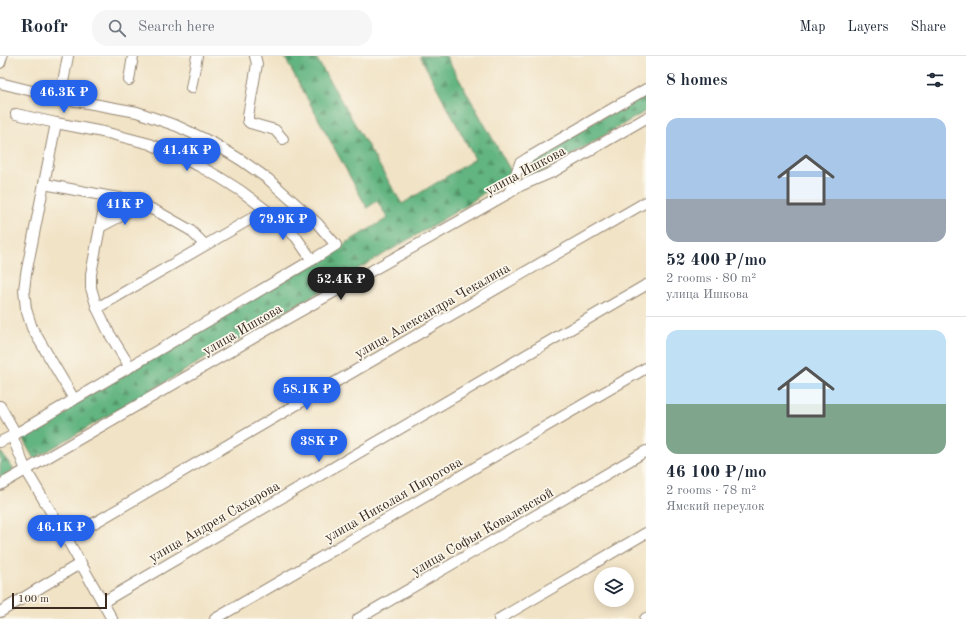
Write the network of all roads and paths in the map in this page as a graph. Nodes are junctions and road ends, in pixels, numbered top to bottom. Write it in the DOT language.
graph roads {
  1 [pos="2,56"];
  2 [pos="68,56"];
  3 [pos="133,56"];
  4 [pos="197,56"];
  5 [pos="255,56"];
  6 [pos="0,63"];
  7 [pos="128,80"];
  8 [pos="0,83"];
  9 [pos="190,88"];
  10 [pos="646,89"];
  11 [pos="60,98"];
  12 [pos="16,114"];
  13 [pos="646,118"];
  14 [pos="56,123"];
  15 [pos="283,139"];
  16 [pos="44,184"];
  17 [pos="509,193"];
  18 [pos="107,196"];
  19 [pos="646,202"];
  20 [pos="138,204"];
  21 [pos="266,210"];
  22 [pos="100,227"];
  23 [pos="205,245"];
  24 [pos="312,260"];
  25 [pos="646,285"];
  26 [pos="97,308"];
  27 [pos="130,367"];
  28 [pos="646,368"];
  29 [pos="74,399"];
  30 [pos="0,406"];
  31 [pos="14,435"];
  32 [pos="0,442"];
  33 [pos="646,451"];
  34 [pos="26,470"];
  35 [pos="0,485"];
  36 [pos="646,533"];
  37 [pos="67,539"];
  38 [pos="81,563"];
  39 [pos="103,602"];
  40 [pos="0,612"];
  41 [pos="112,619"];
  42 [pos="215,619"];
  43 [pos="358,619"];
  44 [pos="499,619"];
  1 -- 6 [label="street"];
  2 -- 11 [label="street"];
  3 -- 7 [label="street"];
  4 -- 9 [label="street"];
  5 -- 15 [label="street"];
  8 -- 11 [label="street"];
  10 -- 17 [label="street"];
  11 -- 24 [label="street, улица Ишкова"];
  12 -- 14 [label="street"];
  13 -- 17 [label="street, улица Ишкова"];
  14 -- 16 [label="street"];
  14 -- 21 [label="street"];
  16 -- 18 [label="street"];
  16 -- 29 [label="street"];
  17 -- 34 [label="street, улица Ишкова"];
  18 -- 20 [label="street"];
  18 -- 22 [label="street"];
  19 -- 37 [label="street, улица Александра Чекалина"];
  20 -- 22 [label="street"];
  20 -- 23 [label="street"];
  21 -- 23 [label="street"];
  21 -- 24 [label="street"];
  22 -- 26 [label="street"];
  23 -- 26 [label="street"];
  24 -- 27 [label="street, улица Ишкова"];
  25 -- 39 [label="street, улица Андрея Сахарова"];
  26 -- 27 [label="street"];
  27 -- 29 [label="street, улица Ишкова"];
  28 -- 42 [label="street, улица Николая Пирогова"];
  29 -- 31 [label="street, улица Ишкова"];
  30 -- 31 [label="street"];
  31 -- 32 [label="street, улица Ишкова"];
  31 -- 34 [label="street"];
  33 -- 43 [label="street, улица Софьи Ковалевской"];
  34 -- 35 [label="street, улица Ишкова"];
  34 -- 37 [label="street"];
  36 -- 44 [label="street"];
  37 -- 38 [label="street"];
  38 -- 39 [label="street"];
  38 -- 40 [label="street"];
  39 -- 41 [label="street"];
}
